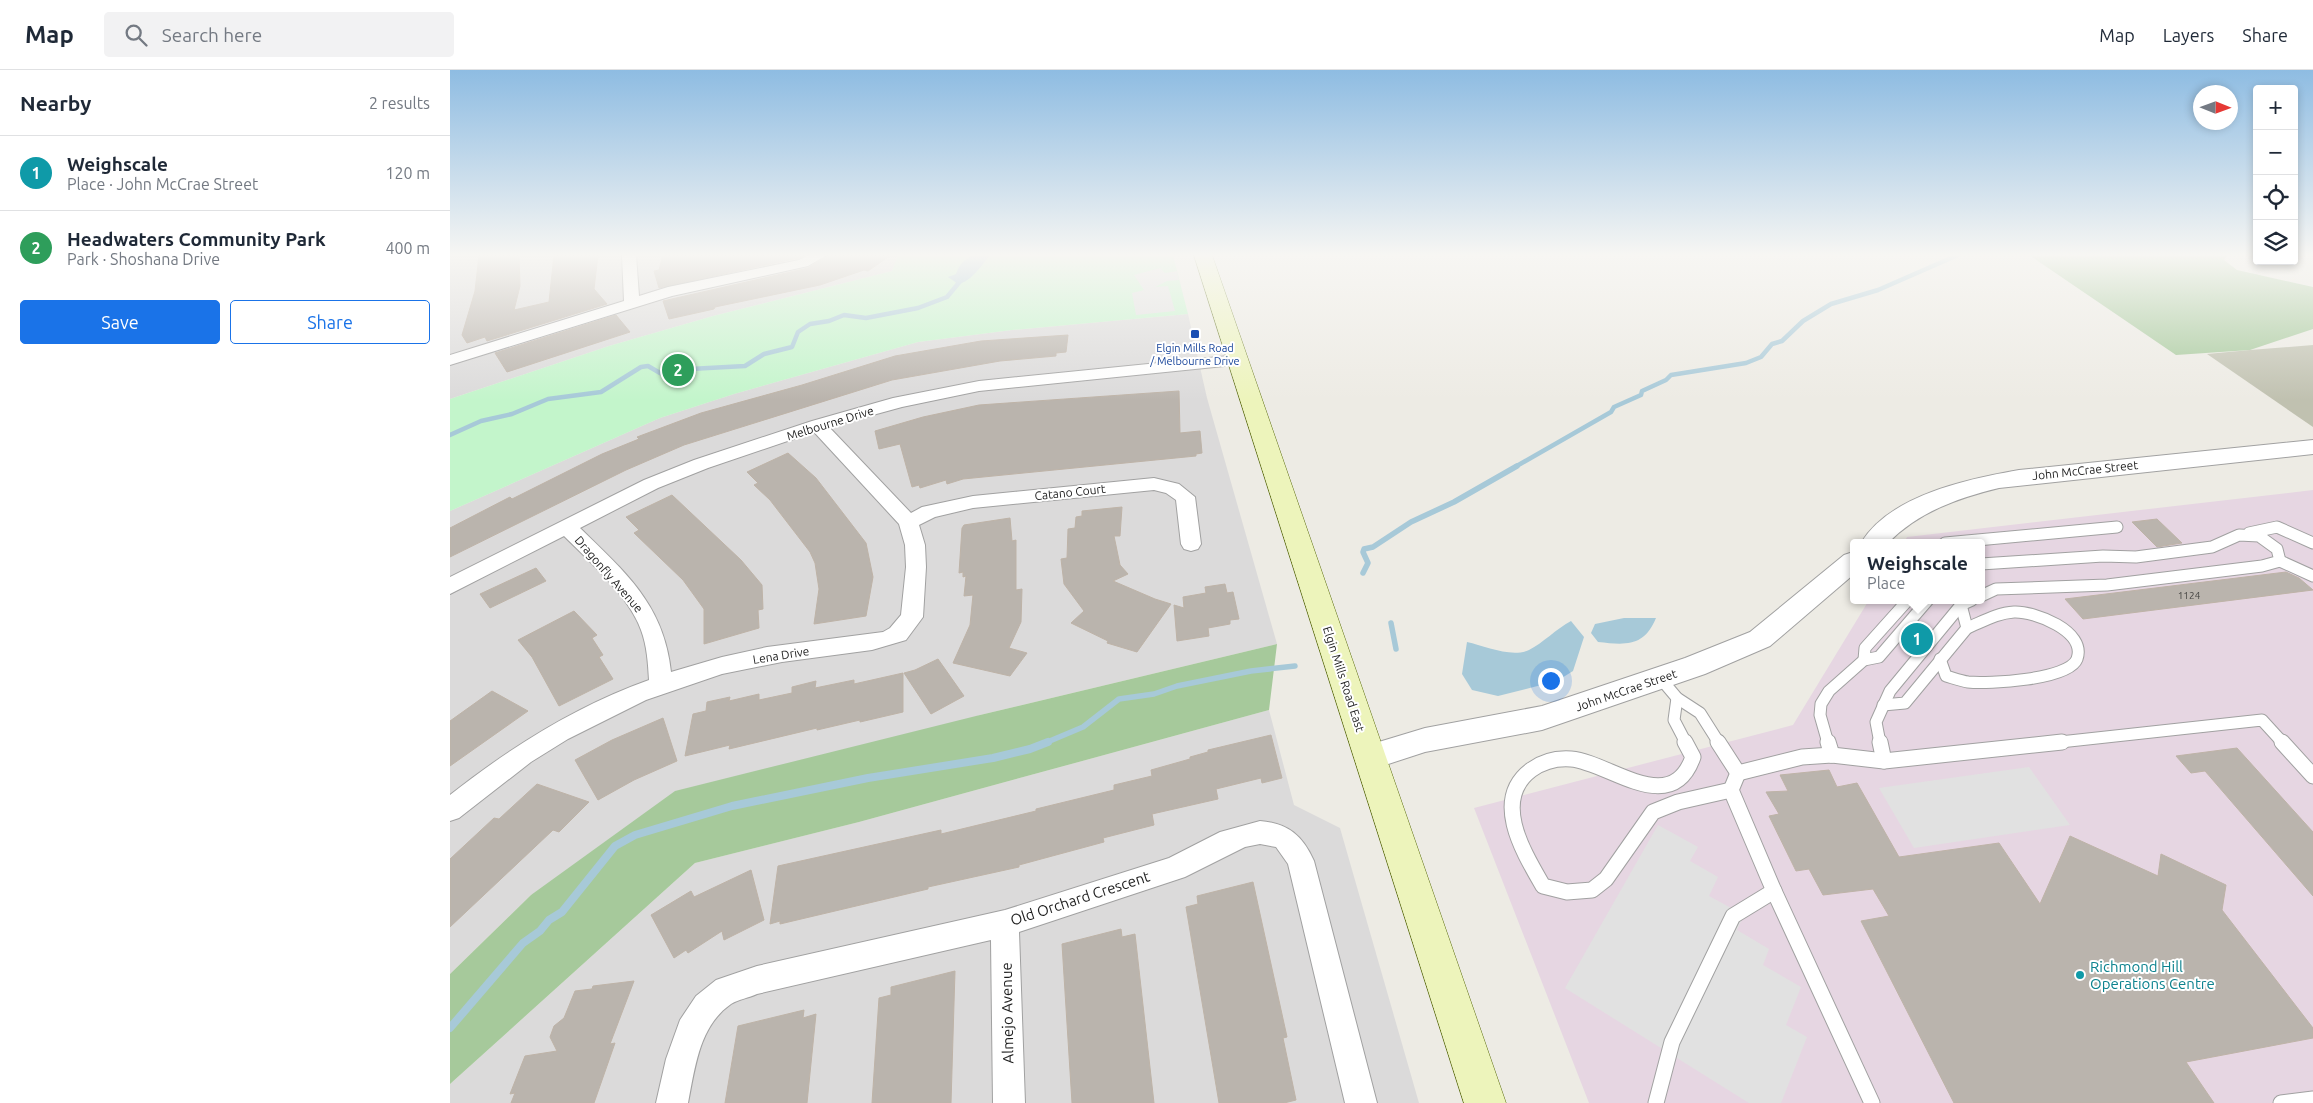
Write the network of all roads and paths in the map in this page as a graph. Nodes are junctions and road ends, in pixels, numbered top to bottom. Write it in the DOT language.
graph roads {
  1 [pos="628,303"];
  2 [pos="1219,303"];
  3 [pos="450,360"];
  4 [pos="1238,360"];
  5 [pos="818,425"];
  6 [pos="2313,447"];
  7 [pos="908,522"];
  8 [pos="566,526"];
  9 [pos="2117,527"];
  10 [pos="2239,535"];
  11 [pos="1876,539"];
  12 [pos="1985,539"];
  13 [pos="2313,543"];
  14 [pos="1191,544"];
  15 [pos="2280,561"];
  16 [pos="1850,564"];
  17 [pos="1985,564"];
  18 [pos="2313,576"];
  19 [pos="450,586"];
  20 [pos="1985,594"];
  21 [pos="1904,604"];
  22 [pos="1925,604"];
  23 [pos="1965,604"];
  24 [pos="1966,604"];
  25 [pos="1967,628"];
  26 [pos="1940,659"];
  27 [pos="1864,660"];
  28 [pos="661,683"];
  29 [pos="1669,689"];
  30 [pos="1883,706"];
  31 [pos="1832,755"];
  32 [pos="1370,757"];
  33 [pos="1884,762"];
  34 [pos="1738,773"];
  35 [pos="2313,776"];
  36 [pos="1731,790"];
  37 [pos="450,810"];
  38 [pos="1774,891"];
  39 [pos="1005,923"];
  40 [pos="2313,1099"];
  41 [pos="672,1103"];
  42 [pos="1009,1103"];
  43 [pos="1360,1103"];
  44 [pos="1485,1103"];
  45 [pos="1656,1103"];
  46 [pos="1872,1103"];
  47 [pos="2282,1103"];
  1 -- 3 [label="street"];
  2 -- 4 [label="main road, Elgin Mills Road East"];
  4 -- 5 [label="street, Melbourne Drive"];
  4 -- 32 [label="main road, Elgin Mills Road East"];
  5 -- 7 [label="street, Lena Drive"];
  5 -- 8 [label="street, Melbourne Drive"];
  6 -- 11 [label="street, John McCrae Street"];
  7 -- 14 [label="street, Catano Court"];
  7 -- 28 [label="street, Lena Drive"];
  8 -- 19 [label="street, Melbourne Drive"];
  8 -- 28 [label="street, Dragonfly Avenue"];
  9 -- 12 [label="lane"];
  10 -- 13 [label="lane"];
  10 -- 15 [label="lane"];
  10 -- 17 [label="lane"];
  15 -- 18 [label="lane"];
  15 -- 20 [label="lane"];
  16 -- 29 [label="street, John McCrae Street"];
  21 -- 27 [label="lane"];
  22 -- 27 [label="lane"];
  23 -- 30 [label="lane"];
  24 -- 25 [label="lane"];
  25 -- 26 [label="lane"];
  25 -- 26 [label="lane"];
  26 -- 30 [label="lane"];
  27 -- 31 [label="lane"];
  28 -- 37 [label="street, Lena Drive"];
  29 -- 32 [label="street, John McCrae Street"];
  29 -- 34 [label="lane"];
  29 -- 36 [label="lane"];
  30 -- 33 [label="lane"];
  31 -- 33 [label="lane"];
  31 -- 34 [label="lane"];
  32 -- 44 [label="main road, Elgin Mills Road East"];
  33 -- 35 [label="lane"];
  34 -- 36 [label="lane"];
  36 -- 38 [label="lane"];
  38 -- 45 [label="lane"];
  38 -- 46 [label="lane"];
  39 -- 41 [label="street, Old Orchard Crescent"];
  39 -- 42 [label="street, Almejo Avenue"];
  39 -- 43 [label="street, Old Orchard Crescent"];
  40 -- 47 [label="lane"];
}
